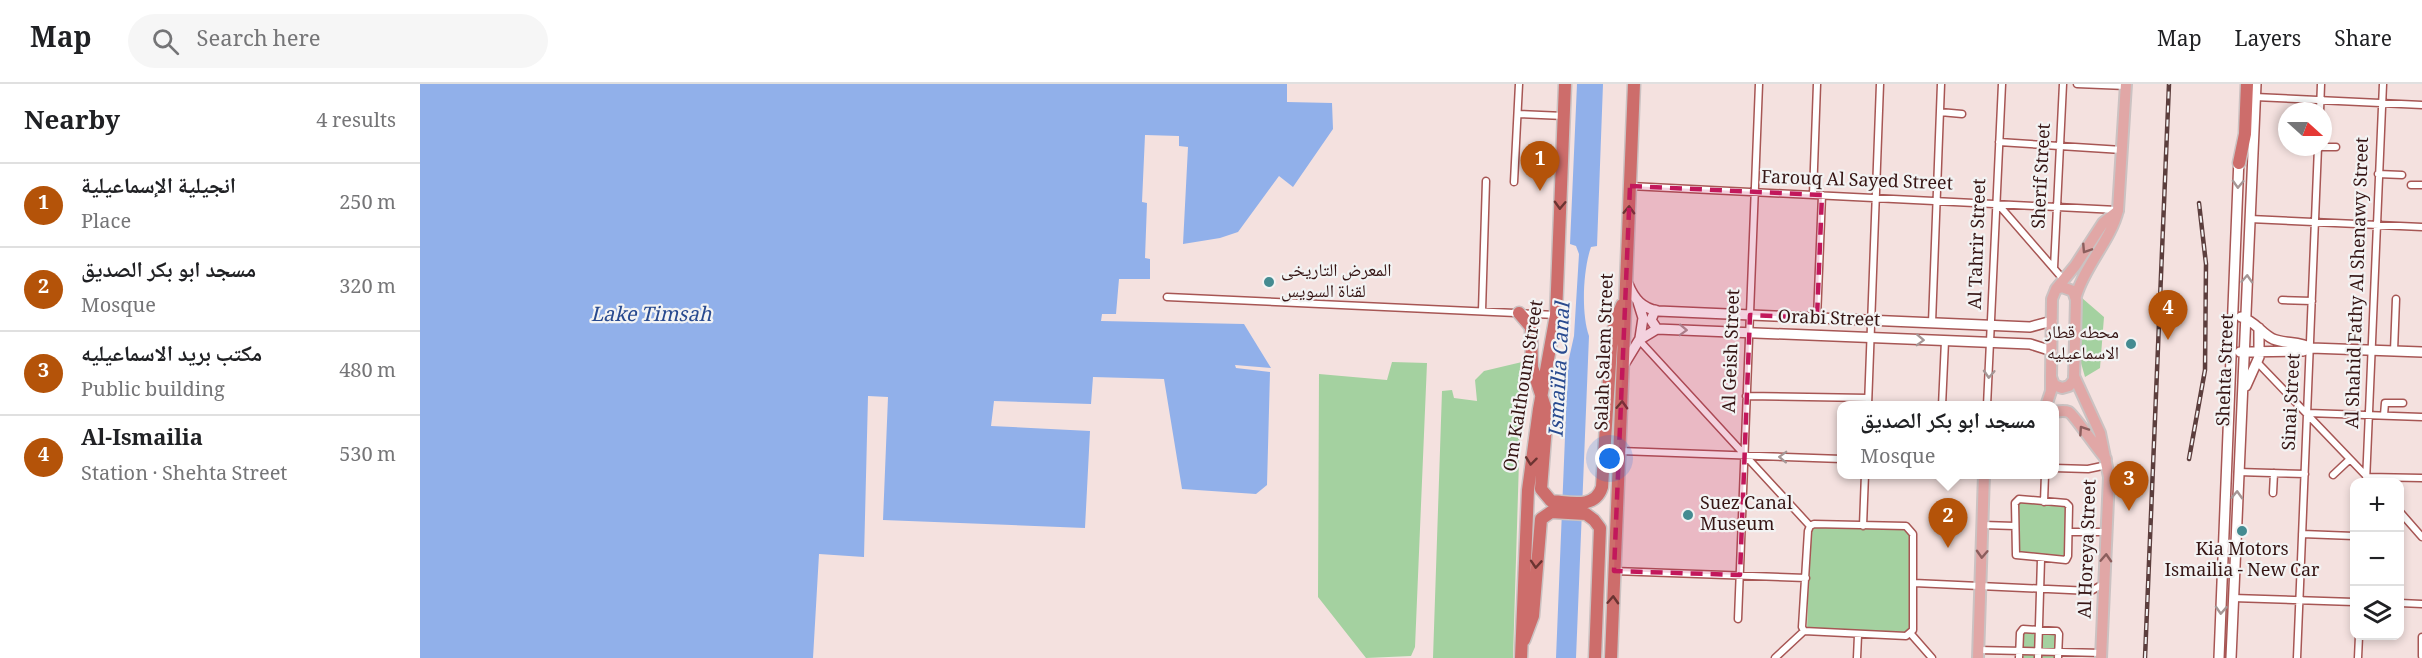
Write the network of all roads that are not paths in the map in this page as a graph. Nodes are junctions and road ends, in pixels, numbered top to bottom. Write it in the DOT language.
graph roads {
  1 [pos="1519,84"];
  2 [pos="1565,84"];
  3 [pos="1634,84"];
  4 [pos="1759,84"];
  5 [pos="1817,84"];
  6 [pos="1880,84"];
  7 [pos="1941,84"];
  8 [pos="2002,84"];
  9 [pos="2062,84"];
  10 [pos="2077,84"];
  11 [pos="2242,84"];
  12 [pos="2247,84"];
  13 [pos="2256,84"];
  14 [pos="2321,84"];
  15 [pos="2383,84"];
  16 [pos="2126,85"];
  17 [pos="2255,97"];
  18 [pos="2320,100"];
  19 [pos="2382,103"];
  20 [pos="2422,105"];
  21 [pos="1940,112"];
  22 [pos="1518,114"];
  23 [pos="1962,114"];
  24 [pos="1564,116"];
  25 [pos="2000,142"];
  26 [pos="2060,146"];
  27 [pos="2332,147"];
  28 [pos="2337,147"];
  29 [pos="2122,150"];
  30 [pos="2318,156"];
  31 [pos="2239,163"];
  32 [pos="2378,174"];
  33 [pos="2402,174"];
  34 [pos="1486,181"];
  35 [pos="1514,182"];
  36 [pos="2411,185"];
  37 [pos="2422,185"];
  38 [pos="1630,186"];
  39 [pos="1754,194"];
  40 [pos="1813,195"];
  41 [pos="1822,195"];
  42 [pos="1876,198"];
  43 [pos="1936,200"];
  44 [pos="1997,203"];
  45 [pos="2057,208"];
  46 [pos="2118,210"];
  47 [pos="2250,219"];
  48 [pos="2315,223"];
  49 [pos="2375,225"];
  50 [pos="2422,227"];
  51 [pos="2054,268"];
  52 [pos="2063,279"];
  53 [pos="1627,282"];
  54 [pos="2056,289"];
  55 [pos="1626,296"];
  56 [pos="2076,296"];
  57 [pos="1167,297"];
  58 [pos="2396,299"];
  59 [pos="2282,300"];
  60 [pos="2312,301"];
  61 [pos="1638,302"];
  62 [pos="1655,310"];
  63 [pos="1482,312"];
  64 [pos="1519,313"];
  65 [pos="1556,315"];
  66 [pos="1749,315"];
  67 [pos="1816,318"];
  68 [pos="2234,318"];
  69 [pos="2245,318"];
  70 [pos="1871,320"];
  71 [pos="2052,321"];
  72 [pos="1932,323"];
  73 [pos="1992,325"];
  74 [pos="2259,328"];
  75 [pos="1657,329"];
  76 [pos="1749,333"];
  77 [pos="1870,338"];
  78 [pos="1639,340"];
  79 [pos="1945,341"];
  80 [pos="1990,342"];
  81 [pos="2311,348"];
  82 [pos="2232,350"];
  83 [pos="2371,350"];
  84 [pos="2052,351"];
  85 [pos="2394,351"];
  86 [pos="2244,352"];
  87 [pos="2259,352"];
  88 [pos="2422,352"];
  89 [pos="2257,362"];
  90 [pos="1623,368"];
  91 [pos="2074,376"];
  92 [pos="2051,377"];
  93 [pos="2243,393"];
  94 [pos="1541,396"];
  95 [pos="1746,396"];
  96 [pos="1848,401"];
  97 [pos="1868,401"];
  98 [pos="1942,401"];
  99 [pos="1988,401"];
  100 [pos="2047,401"];
  101 [pos="2403,403"];
  102 [pos="2059,412"];
  103 [pos="2308,413"];
  104 [pos="2368,415"];
  105 [pos="2384,415"];
  106 [pos="2422,417"];
  107 [pos="1620,451"];
  108 [pos="1744,455"];
  109 [pos="1837,459"];
  110 [pos="2350,459"];
  111 [pos="2107,462"];
  112 [pos="2059,468"];
  113 [pos="2238,472"];
  114 [pos="2274,473"];
  115 [pos="2305,474"];
  116 [pos="2333,475"];
  117 [pos="2367,478"];
  118 [pos="2368,478"];
  119 [pos="2404,478"];
  120 [pos="2422,478"];
  121 [pos="1865,479"];
  122 [pos="1984,479"];
  123 [pos="2045,479"];
  124 [pos="2273,493"];
  125 [pos="2044,502"];
  126 [pos="1551,506"];
  127 [pos="1587,508"];
  128 [pos="2404,517"];
  129 [pos="1983,525"];
  130 [pos="1810,526"];
  131 [pos="1863,526"];
  132 [pos="2015,526"];
  133 [pos="2069,532"];
  134 [pos="2108,532"];
  135 [pos="2302,534"];
  136 [pos="2350,536"];
  137 [pos="2422,537"];
  138 [pos="2041,559"];
  139 [pos="1614,571"];
  140 [pos="1740,575"];
  141 [pos="1806,578"];
  142 [pos="1914,583"];
  143 [pos="2105,583"];
  144 [pos="1980,586"];
  145 [pos="2040,588"];
  146 [pos="2234,598"];
  147 [pos="2300,600"];
  148 [pos="2350,602"];
  149 [pos="2404,603"];
  150 [pos="2422,604"];
  151 [pos="1738,619"];
  152 [pos="2039,630"];
  153 [pos="1804,631"];
  154 [pos="1911,634"];
  155 [pos="1858,635"];
  156 [pos="2422,637"];
  157 [pos="2359,640"];
  158 [pos="1521,652"];
  159 [pos="1978,654"];
  160 [pos="2019,654"];
  161 [pos="2038,655"];
  162 [pos="2058,655"];
  163 [pos="2102,655"];
  164 [pos="2422,656"];
  165 [pos="1595,658"];
  166 [pos="1611,658"];
  167 [pos="1775,658"];
  168 [pos="1857,658"];
  169 [pos="1932,658"];
  170 [pos="2219,658"];
  171 [pos="2231,658"];
  172 [pos="2297,658"];
  173 [pos="2358,658"];
  1 -- 22 [label="street"];
  2 -- 24 [label="highway, Om Kalthoum Street"];
  3 -- 38 [label="highway, Salah Salem Street"];
  4 -- 39 [label="street, Al Geish Street"];
  5 -- 40 [label="street"];
  6 -- 42 [label="street"];
  7 -- 21 [label="street"];
  8 -- 25 [label="street, Al Tahrir Street"];
  9 -- 26 [label="street, Sherif Street"];
  10 -- 16 [label="street"];
  11 -- 31 [label="street, Shehta Street"];
  12 -- 31 [label="highway"];
  13 -- 17 [label="street, Shehta Street"];
  14 -- 18 [label="street"];
  15 -- 19 [label="street, Al Shahid Fathy Al Shenawy Street"];
  16 -- 29 [label="main road"];
  17 -- 18 [label="street"];
  17 -- 47 [label="street, Shehta Street"];
  18 -- 19 [label="street"];
  19 -- 20 [label="street"];
  19 -- 32 [label="street, Al Shahid Fathy Al Shenawy Street"];
  21 -- 23 [label="street"];
  21 -- 43 [label="street"];
  22 -- 24 [label="street"];
  22 -- 35 [label="street"];
  24 -- 65 [label="highway, Om Kalthoum Street, one-way"];
  25 -- 26 [label="street"];
  25 -- 44 [label="street, Al Tahrir Street"];
  26 -- 29 [label="street"];
  26 -- 45 [label="street, Sherif Street"];
  27 -- 28 [label="street"];
  29 -- 46 [label="main road"];
  30 -- 48 [label="street, Sinai Street"];
  31 -- 68 [label="street, Shehta Street, one-way"];
  32 -- 33 [label="street"];
  32 -- 49 [label="street, Al Shahid Fathy Al Shenawy Street"];
  34 -- 63 [label="street"];
  36 -- 37 [label="street"];
  38 -- 39 [label="street, Farouq Al Sayed Street"];
  53 -- 38 [label="highway, Salah Salem Street, one-way"];
  39 -- 40 [label="street, Farouq Al Sayed Street"];
  39 -- 66 [label="street, Al Geish Street"];
  40 -- 41 [label="street, Farouq Al Sayed Street"];
  41 -- 42 [label="street, Farouq Al Sayed Street"];
  41 -- 67 [label="street"];
  42 -- 43 [label="street, Farouq Al Sayed Street"];
  42 -- 70 [label="street"];
  43 -- 44 [label="street, Farouq Al Sayed Street"];
  43 -- 72 [label="street"];
  44 -- 45 [label="street, Farouq Al Sayed Street"];
  44 -- 51 [label="street"];
  44 -- 73 [label="street, Al Tahrir Street"];
  45 -- 46 [label="street, Farouq Al Sayed Street"];
  45 -- 51 [label="street, Sherif Street"];
  46 -- 52 [label="main road, one-way"];
  46 -- 56 [label="main road"];
  47 -- 48 [label="street"];
  69 -- 47 [label="street, Shehta Street, one-way"];
  48 -- 49 [label="street"];
  48 -- 60 [label="street, Sinai Street"];
  49 -- 50 [label="street"];
  49 -- 83 [label="street, Al Shahid Fathy Al Shenawy Street"];
  51 -- 52 [label="street"];
  52 -- 54 [label="main road"];
  53 -- 55 [label="highway, Salah Salem Street"];
  53 -- 61 [label="street"];
  54 -- 56 [label="main road"];
  54 -- 71 [label="main road"];
  55 -- 90 [label="highway, Salah Salem Street"];
  55 -- 127 [label="highway"];
  56 -- 91 [label="main road"];
  57 -- 63 [label="street"];
  58 -- 85 [label="street"];
  59 -- 60 [label="street"];
  60 -- 81 [label="street, Sinai Street"];
  61 -- 62 [label="street, Orabi Street"];
  61 -- 78 [label="street"];
  62 -- 66 [label="street, Orabi Street"];
  62 -- 75 [label="street"];
  63 -- 64 [label="street"];
  64 -- 65 [label="street"];
  64 -- 94 [label="highway"];
  65 -- 94 [label="highway, Om Kalthoum Street"];
  66 -- 67 [label="street, Orabi Street"];
  66 -- 76 [label="street, Al Geish Street"];
  67 -- 70 [label="street, Orabi Street"];
  68 -- 69 [label="street"];
  68 -- 82 [label="street, Shehta Street"];
  69 -- 74 [label="street"];
  69 -- 86 [label="street, Shehta Street"];
  70 -- 72 [label="street, Orabi Street"];
  70 -- 77 [label="street"];
  71 -- 73 [label="street, Orabi Street"];
  71 -- 84 [label="main road"];
  72 -- 73 [label="street, Orabi Street"];
  73 -- 80 [label="street, Al Tahrir Street"];
  74 -- 81 [label="street"];
  74 -- 87 [label="street"];
  75 -- 76 [label="street, Orabi Street, one-way"];
  75 -- 78 [label="street"];
  76 -- 77 [label="street, Orabi Street"];
  76 -- 95 [label="street, Al Geish Street"];
  77 -- 79 [label="street, Orabi Street, one-way"];
  77 -- 97 [label="street"];
  78 -- 90 [label="street"];
  78 -- 108 [label="street"];
  79 -- 80 [label="street, Orabi Street"];
  79 -- 98 [label="street"];
  80 -- 84 [label="street, Orabi Street"];
  80 -- 99 [label="street, Al Tahrir Street, one-way"];
  81 -- 83 [label="street"];
  81 -- 87 [label="street"];
  81 -- 103 [label="street, Sinai Street"];
  82 -- 86 [label="street"];
  82 -- 170 [label="street, Shehta Street, one-way"];
  83 -- 85 [label="street"];
  83 -- 104 [label="street, Al Shahid Fathy Al Shenawy Street"];
  84 -- 92 [label="main road"];
  85 -- 88 [label="street"];
  86 -- 87 [label="street"];
  86 -- 93 [label="street, Shehta Street"];
  87 -- 89 [label="street"];
  89 -- 93 [label="street"];
  89 -- 103 [label="street"];
  107 -- 90 [label="highway, Salah Salem Street, one-way"];
  91 -- 92 [label="main road"];
  91 -- 111 [label="main road, Al Horeya Street"];
  92 -- 100 [label="main road"];
  93 -- 113 [label="street, Shehta Street"];
  94 -- 126 [label="highway"];
  94 -- 158 [label="highway, Om Kalthoum Street, one-way"];
  95 -- 96 [label="street"];
  95 -- 108 [label="street, Al Geish Street"];
  101 -- 105 [label="street"];
  111 -- 102 [label="main road, one-way"];
  103 -- 104 [label="street"];
  103 -- 110 [label="street"];
  103 -- 115 [label="street, Sinai Street"];
  104 -- 105 [label="street"];
  104 -- 118 [label="street, Al Shahid Fathy Al Shenawy Street"];
  105 -- 106 [label="street"];
  107 -- 108 [label="street"];
  107 -- 139 [label="highway, Salah Salem Street"];
  109 -- 108 [label="street, one-way"];
  108 -- 130 [label="street"];
  108 -- 140 [label="street, Al Geish Street"];
  110 -- 116 [label="street"];
  110 -- 117 [label="street"];
  111 -- 112 [label="street"];
  111 -- 134 [label="main road, Al Horeya Street"];
  113 -- 114 [label="street"];
  146 -- 113 [label="street, Shehta Street, one-way"];
  114 -- 115 [label="street"];
  114 -- 124 [label="street"];
  115 -- 135 [label="street, Sinai Street"];
  119 -- 120 [label="street"];
  121 -- 131 [label="street"];
  122 -- 129 [label="main road"];
  123 -- 125 [label="street"];
  125 -- 132 [label="street"];
  125 -- 133 [label="street"];
  126 -- 127 [label="highway"];
  126 -- 158 [label="highway, one-way"];
  127 -- 165 [label="highway"];
  128 -- 137 [label="street"];
  129 -- 132 [label="street"];
  129 -- 144 [label="main road, one-way"];
  130 -- 131 [label="street"];
  130 -- 141 [label="street"];
  131 -- 142 [label="street"];
  132 -- 138 [label="street"];
  133 -- 134 [label="street"];
  133 -- 138 [label="street"];
  143 -- 134 [label="main road, Al Horeya Street, one-way"];
  135 -- 136 [label="street"];
  135 -- 147 [label="street, Sinai Street"];
  138 -- 145 [label="street"];
  139 -- 140 [label="street"];
  166 -- 139 [label="highway, Salah Salem Street, one-way"];
  140 -- 141 [label="street"];
  140 -- 151 [label="street, Al Geish Street"];
  141 -- 153 [label="street"];
  142 -- 144 [label="street"];
  142 -- 154 [label="street"];
  143 -- 145 [label="street"];
  143 -- 163 [label="main road, Al Horeya Street"];
  144 -- 145 [label="street"];
  144 -- 159 [label="main road"];
  145 -- 152 [label="street"];
  146 -- 147 [label="street"];
  146 -- 171 [label="street, Shehta Street"];
  147 -- 148 [label="street"];
  147 -- 172 [label="street, Sinai Street"];
  149 -- 150 [label="street"];
  152 -- 160 [label="street"];
  152 -- 161 [label="street"];
  152 -- 162 [label="street"];
  153 -- 155 [label="street"];
  153 -- 167 [label="street"];
  154 -- 155 [label="street"];
  154 -- 169 [label="street"];
  155 -- 168 [label="street"];
  156 -- 164 [label="street"];
  157 -- 173 [label="street"];
  159 -- 160 [label="street"];
  160 -- 161 [label="street"];
  161 -- 162 [label="street"];
  162 -- 163 [label="street"];
}
